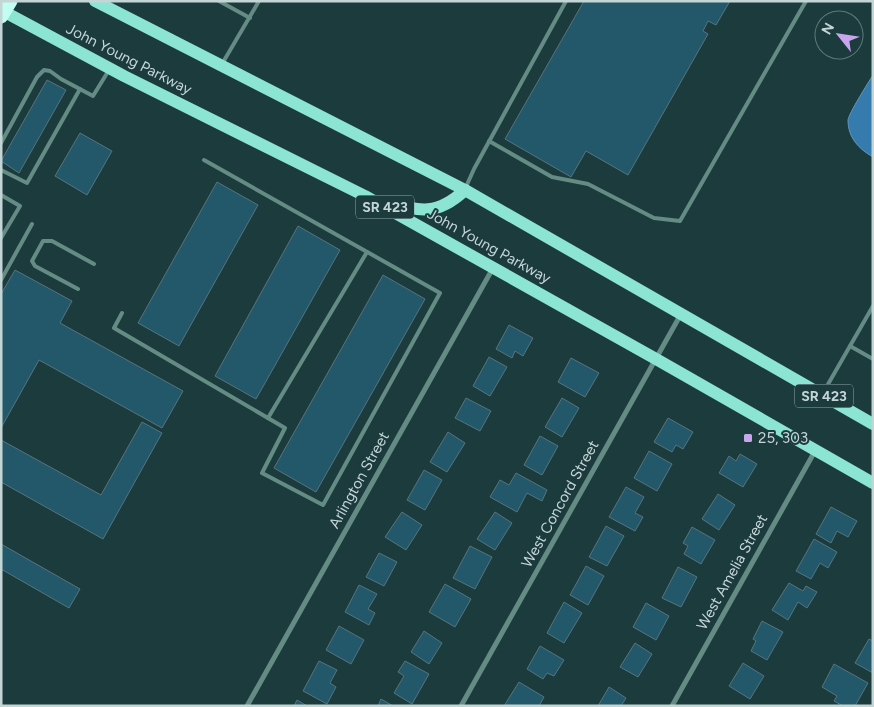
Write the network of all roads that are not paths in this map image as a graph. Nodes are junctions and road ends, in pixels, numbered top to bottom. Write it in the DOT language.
graph roads {
  1 [pos="95,1"];
  2 [pos="219,1"];
  3 [pos="259,1"];
  4 [pos="566,1"];
  5 [pos="806,1"];
  6 [pos="4,10"];
  7 [pos="250,18"];
  8 [pos="221,66"];
  9 [pos="110,68"];
  10 [pos="80,89"];
  11 [pos="489,141"];
  12 [pos="1,143"];
  13 [pos="204,160"];
  14 [pos="1,170"];
  15 [pos="465,190"];
  16 [pos="1,195"];
  17 [pos="365,196"];
  18 [pos="32,224"];
  19 [pos="1,238"];
  20 [pos="367,252"];
  21 [pos="94,264"];
  22 [pos="494,267"];
  23 [pos="1,280"];
  24 [pos="78,290"];
  25 [pos="873,306"];
  26 [pos="122,313"];
  27 [pos="681,314"];
  28 [pos="850,346"];
  29 [pos="656,359"];
  30 [pos="873,359"];
  31 [pos="822,395"];
  32 [pos="268,418"];
  33 [pos="873,424"];
  34 [pos="815,450"];
  35 [pos="873,483"];
  36 [pos="247,706"];
  37 [pos="461,706"];
  38 [pos="672,706"];
  1 -- 8 [label="main road, SR 423"];
  2 -- 7 [label="lane"];
  3 -- 7 [label="lane"];
  4 -- 11 [label="lane"];
  5 -- 11 [label="lane"];
  6 -- 9 [label="main road, John Young Parkway / SR 423"];
  7 -- 8 [label="lane"];
  8 -- 15 [label="main road, SR 423"];
  9 -- 10 [label="lane"];
  9 -- 17 [label="main road, John Young Parkway / SR 423"];
  10 -- 12 [label="lane"];
  10 -- 14 [label="lane"];
  11 -- 15 [label="lane"];
  13 -- 20 [label="lane"];
  15 -- 17 [label="main road"];
  15 -- 27 [label="main road, SR 423"];
  16 -- 19 [label="lane"];
  17 -- 22 [label="main road, John Young Parkway / SR 423"];
  18 -- 23 [label="lane"];
  20 -- 32 [label="lane"];
  20 -- 32 [label="lane"];
  21 -- 24 [label="lane"];
  22 -- 29 [label="main road, John Young Parkway / SR 423"];
  22 -- 36 [label="street, Arlington Street"];
  25 -- 28 [label="lane"];
  26 -- 32 [label="lane"];
  27 -- 29 [label="street, West Concord Street"];
  27 -- 31 [label="main road, SR 423"];
  28 -- 30 [label="lane"];
  28 -- 31 [label="lane"];
  29 -- 34 [label="main road, John Young Parkway / SR 423"];
  29 -- 37 [label="street, West Concord Street"];
  31 -- 33 [label="main road, SR 423"];
  34 -- 35 [label="main road, John Young Parkway / SR 423"];
  34 -- 38 [label="street, West Amelia Street"];
}
